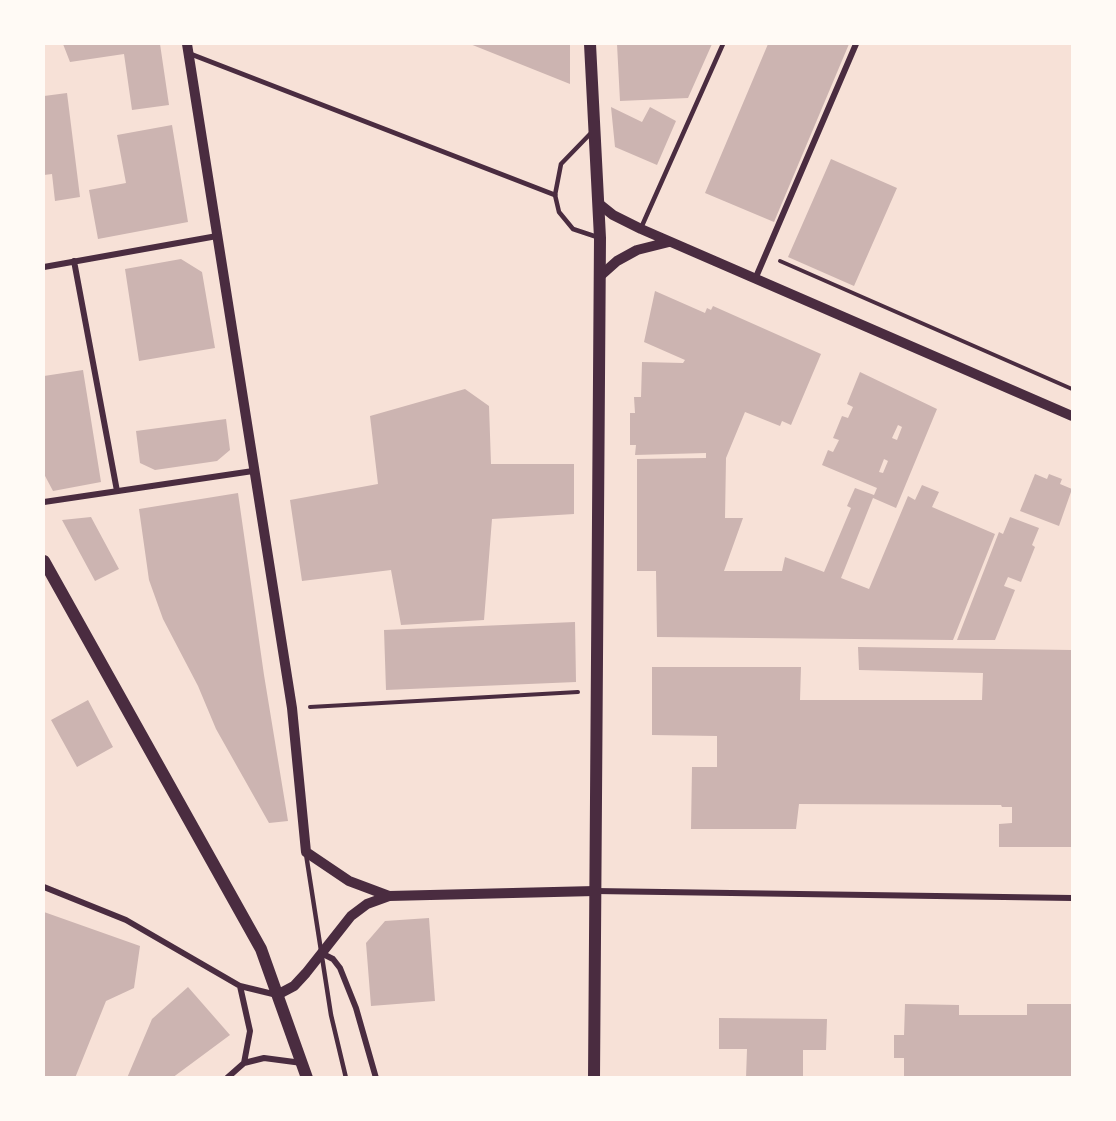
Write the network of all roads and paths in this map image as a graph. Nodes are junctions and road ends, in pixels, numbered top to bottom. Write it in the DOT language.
graph roads {
  1 [pos="590,44"];
  2 [pos="723,44"];
  3 [pos="856,44"];
  4 [pos="188,48"];
  5 [pos="594,130"];
  6 [pos="555,195"];
  7 [pos="598,203"];
  8 [pos="641,229"];
  9 [pos="217,236"];
  10 [pos="600,238"];
  11 [pos="669,242"];
  12 [pos="766,255"];
  13 [pos="74,261"];
  14 [pos="44,267"];
  15 [pos="599,276"];
  16 [pos="756,277"];
  17 [pos="1072,389"];
  18 [pos="1072,416"];
  19 [pos="253,471"];
  20 [pos="117,491"];
  21 [pos="44,502"];
  22 [pos="44,561"];
  23 [pos="597,691"];
  24 [pos="292,708"];
  25 [pos="306,852"];
  26 [pos="44,887"];
  27 [pos="596,891"];
  28 [pos="388,896"];
  29 [pos="1072,898"];
  30 [pos="320,952"];
  31 [pos="240,986"];
  32 [pos="278,995"];
  33 [pos="304,1063"];
  34 [pos="244,1064"];
  35 [pos="228,1077"];
  36 [pos="307,1077"];
  37 [pos="317,1077"];
  38 [pos="346,1077"];
  39 [pos="376,1077"];
  40 [pos="594,1077"];
  1 -- 5 [label="main road"];
  2 -- 8 [label="lane"];
  3 -- 12 [label="street"];
  4 -- 6 [label="street"];
  4 -- 9 [label="street"];
  5 -- 6 [label="lane"];
  5 -- 7 [label="main road"];
  6 -- 10 [label="lane"];
  7 -- 8 [label="street"];
  7 -- 10 [label="main road"];
  8 -- 11 [label="street"];
  9 -- 13 [label="street"];
  9 -- 19 [label="street"];
  10 -- 15 [label="main road"];
  11 -- 15 [label="street"];
  11 -- 16 [label="street"];
  12 -- 16 [label="street"];
  12 -- 17 [label="path"];
  13 -- 14 [label="street"];
  13 -- 20 [label="street"];
  15 -- 23 [label="main road"];
  16 -- 18 [label="street"];
  19 -- 20 [label="street"];
  19 -- 24 [label="street"];
  20 -- 21 [label="street"];
  22 -- 32 [label="main road"];
  23 -- 24 [label="path"];
  23 -- 27 [label="main road"];
  24 -- 25 [label="street"];
  25 -- 28 [label="street"];
  25 -- 30 [label="lane"];
  26 -- 31 [label="street"];
  27 -- 28 [label="street"];
  27 -- 29 [label="street"];
  27 -- 40 [label="main road"];
  28 -- 30 [label="street"];
  30 -- 32 [label="street"];
  30 -- 38 [label="lane"];
  30 -- 39 [label="street"];
  31 -- 32 [label="street"];
  31 -- 34 [label="street"];
  32 -- 33 [label="main road"];
  33 -- 34 [label="street"];
  33 -- 36 [label="main road"];
  33 -- 37 [label="main road"];
  34 -- 35 [label="street"];
}
